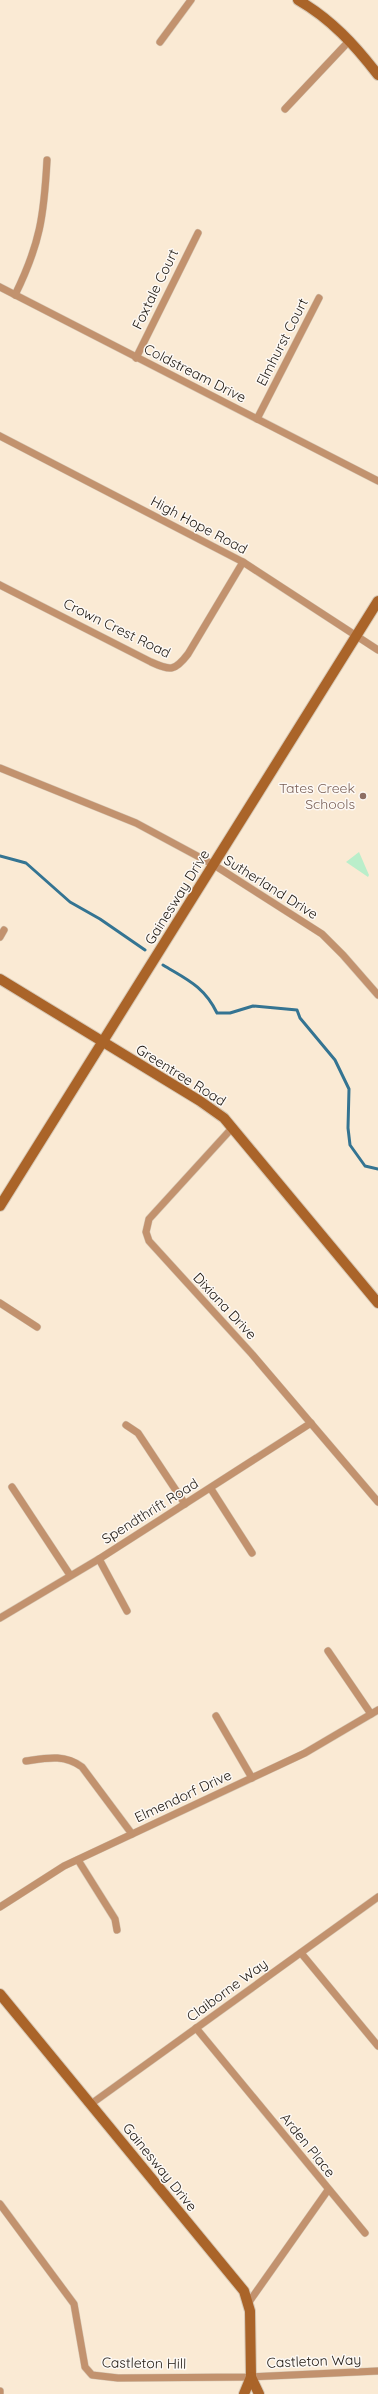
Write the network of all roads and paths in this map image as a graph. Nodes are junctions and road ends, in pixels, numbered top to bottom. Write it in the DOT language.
graph roads {
  1 [pos="191,0"];
  2 [pos="298,0"];
  3 [pos="350,40"];
  4 [pos="160,42"];
  5 [pos="378,75"];
  6 [pos="285,109"];
  7 [pos="47,160"];
  8 [pos="198,233"];
  9 [pos="0,287"];
  10 [pos="15,295"];
  11 [pos="319,298"];
  12 [pos="136,358"];
  13 [pos="257,419"];
  14 [pos="0,436"];
  15 [pos="378,480"];
  16 [pos="243,562"];
  17 [pos="0,585"];
  18 [pos="378,601"];
  19 [pos="356,637"];
  20 [pos="378,650"];
  21 [pos="0,768"];
  22 [pos="214,865"];
  23 [pos="0,980"];
  24 [pos="378,995"];
  25 [pos="103,1042"];
  26 [pos="233,1127"];
  27 [pos="0,1206"];
  28 [pos="0,1303"];
  29 [pos="378,1303"];
  30 [pos="37,1327"];
  31 [pos="311,1423"];
  32 [pos="126,1425"];
  33 [pos="12,1487"];
  34 [pos="211,1489"];
  35 [pos="378,1502"];
  36 [pos="185,1504"];
  37 [pos="252,1553"];
  38 [pos="99,1558"];
  39 [pos="70,1576"];
  40 [pos="127,1611"];
  41 [pos="0,1618"];
  42 [pos="328,1651"];
  43 [pos="378,1710"];
  44 [pos="371,1714"];
  45 [pos="216,1716"];
  46 [pos="26,1761"];
  47 [pos="252,1778"];
  48 [pos="132,1834"];
  49 [pos="78,1860"];
  50 [pos="378,1897"];
  51 [pos="0,1907"];
  52 [pos="117,1930"];
  53 [pos="301,1953"];
  54 [pos="0,1994"];
  55 [pos="196,2028"];
  56 [pos="378,2046"];
  57 [pos="91,2104"];
  58 [pos="328,2190"];
  59 [pos="0,2204"];
  60 [pos="365,2233"];
  61 [pos="249,2302"];
  62 [pos="378,2371"];
  63 [pos="251,2377"];
  64 [pos="244,2394"];
  65 [pos="259,2394"];
  1 -- 4 [label="street"];
  2 -- 3 [label="street"];
  3 -- 5 [label="street"];
  3 -- 6 [label="street"];
  7 -- 10 [label="street"];
  8 -- 12 [label="street, Foxtale Court"];
  9 -- 10 [label="street, Coldstream Drive"];
  10 -- 12 [label="street, Coldstream Drive"];
  11 -- 13 [label="street, Elmhurst Court"];
  12 -- 13 [label="street, Coldstream Drive"];
  13 -- 15 [label="street, Coldstream Drive"];
  14 -- 16 [label="street, High Hope Road"];
  16 -- 17 [label="street, Crown Crest Road"];
  16 -- 19 [label="street, High Hope Road"];
  18 -- 19 [label="street, Gainesway Drive"];
  19 -- 20 [label="street, High Hope Road"];
  19 -- 22 [label="street, Gainesway Drive"];
  21 -- 22 [label="street, Sutherland Drive"];
  22 -- 24 [label="street, Sutherland Drive"];
  22 -- 25 [label="street, Gainesway Drive"];
  23 -- 25 [label="street, Greentree Road"];
  25 -- 26 [label="street, Greentree Road"];
  25 -- 27 [label="street, Gainesway Drive"];
  26 -- 29 [label="street, Greentree Road"];
  26 -- 31 [label="street, Dixiana Drive"];
  28 -- 30 [label="street"];
  31 -- 34 [label="street, Spendthrift Road"];
  31 -- 35 [label="street, Dixiana Drive"];
  32 -- 36 [label="street"];
  33 -- 39 [label="street"];
  34 -- 36 [label="street, Spendthrift Road"];
  34 -- 37 [label="street"];
  36 -- 38 [label="street, Spendthrift Road"];
  38 -- 39 [label="street, Spendthrift Road"];
  38 -- 40 [label="street"];
  39 -- 41 [label="street, Spendthrift Road"];
  42 -- 44 [label="street"];
  43 -- 44 [label="street, Elmendorf Drive"];
  44 -- 47 [label="street, Elmendorf Drive"];
  45 -- 47 [label="street"];
  46 -- 48 [label="street"];
  47 -- 48 [label="street, Elmendorf Drive"];
  48 -- 49 [label="street, Elmendorf Drive"];
  49 -- 51 [label="street, Elmendorf Drive"];
  49 -- 52 [label="street"];
  50 -- 53 [label="street, Claiborne Way"];
  53 -- 55 [label="street, Claiborne Way"];
  53 -- 56 [label="street"];
  54 -- 57 [label="street, Gainesway Drive"];
  55 -- 57 [label="street, Claiborne Way"];
  55 -- 58 [label="street, Arden Place"];
  57 -- 61 [label="street, Gainesway Drive"];
  58 -- 60 [label="street"];
  58 -- 61 [label="street, Arden Place"];
  59 -- 63 [label="street, Castleton Hill"];
  61 -- 63 [label="street, Gainesway Drive"];
  62 -- 63 [label="street, Castleton Way"];
  63 -- 64 [label="street, Gainesway Drive"];
  63 -- 65 [label="street, Gainesway Drive"];
}
